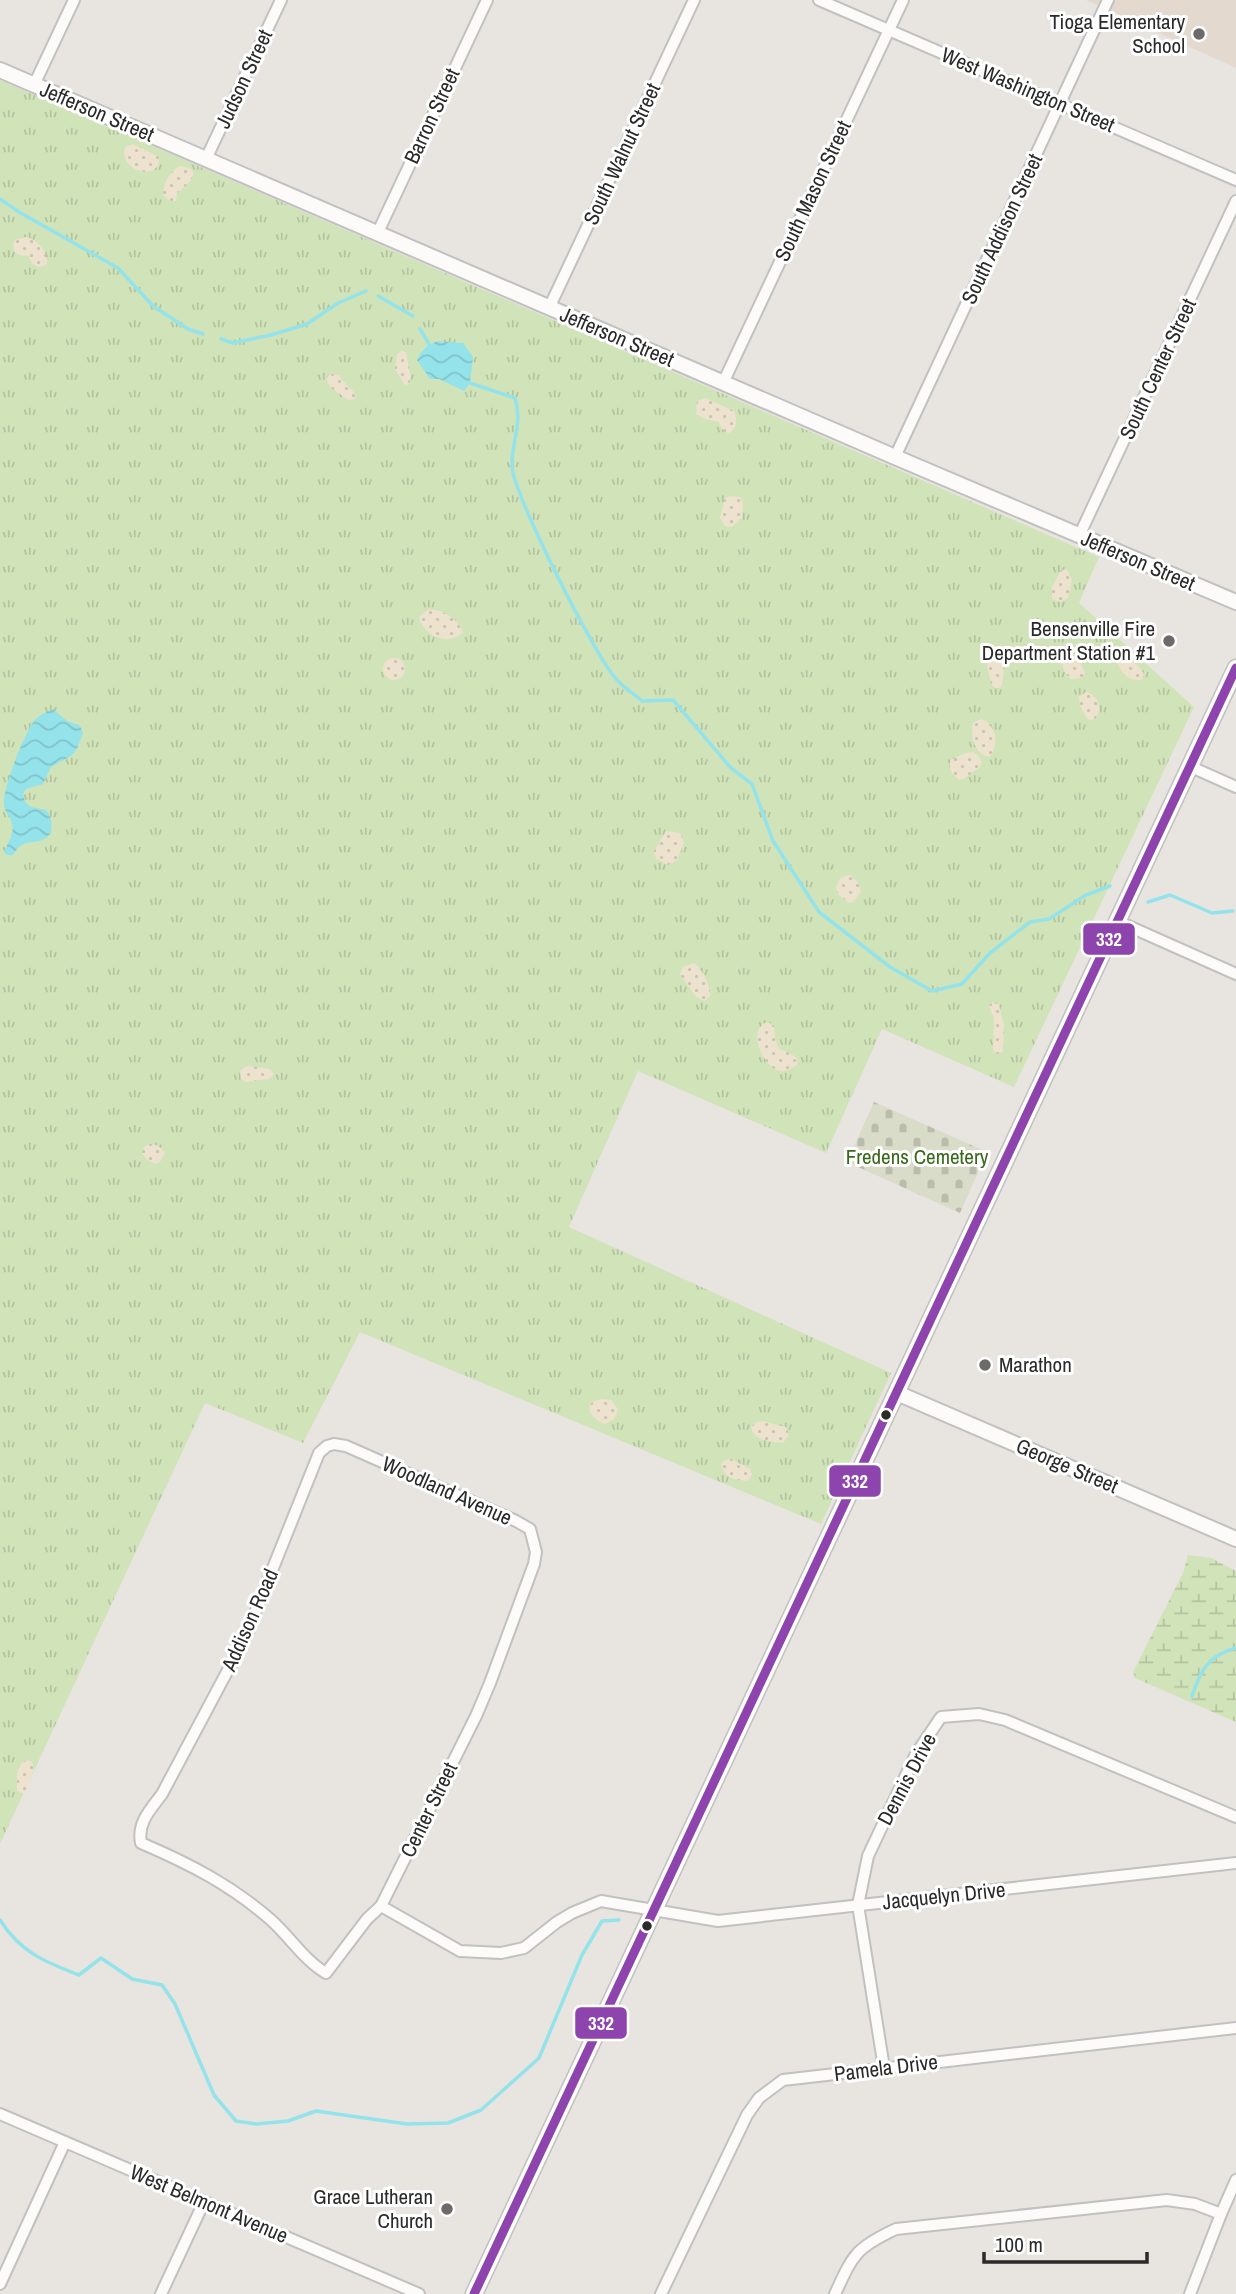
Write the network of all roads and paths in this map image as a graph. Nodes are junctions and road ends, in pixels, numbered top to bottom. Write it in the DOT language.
graph roads {
  1 [pos="74,0"];
  2 [pos="281,0"];
  3 [pos="487,0"];
  4 [pos="694,0"];
  5 [pos="819,0"];
  6 [pos="903,0"];
  7 [pos="1107,3"];
  8 [pos="889,30"];
  9 [pos="0,70"];
  10 [pos="34,85"];
  11 [pos="1061,104"];
  12 [pos="206,159"];
  13 [pos="1236,180"];
  14 [pos="1236,201"];
  15 [pos="377,233"];
  16 [pos="549,308"];
  17 [pos="723,383"];
  18 [pos="895,457"];
  19 [pos="1079,536"];
  20 [pos="1236,602"];
  21 [pos="1236,668"];
  22 [pos="1189,766"];
  23 [pos="1236,787"];
  24 [pos="1117,921"];
  25 [pos="1236,974"];
  26 [pos="897,1393"];
  27 [pos="330,1445"];
  28 [pos="1236,1539"];
  29 [pos="534,1564"];
  30 [pos="1236,1817"];
  31 [pos="1236,1863"];
  32 [pos="858,1905"];
  33 [pos="381,1906"];
  34 [pos="653,1910"];
  35 [pos="273,1922"];
  36 [pos="1236,2028"];
  37 [pos="884,2068"];
  38 [pos="0,2114"];
  39 [pos="65,2142"];
  40 [pos="1236,2180"];
  41 [pos="204,2202"];
  42 [pos="1221,2214"];
  43 [pos="0,2284"];
  44 [pos="161,2294"];
  45 [pos="419,2294"];
  46 [pos="474,2294"];
  47 [pos="661,2294"];
  48 [pos="835,2294"];
  49 [pos="1190,2294"];
  1 -- 10 [label="street"];
  2 -- 12 [label="street, Judson Street"];
  3 -- 15 [label="street, Barron Street"];
  4 -- 16 [label="street, South Walnut Street"];
  5 -- 8 [label="street, West Washington Street"];
  6 -- 8 [label="street, South Mason Street"];
  7 -- 11 [label="street, South Addison Street"];
  8 -- 11 [label="street, West Washington Street"];
  8 -- 17 [label="street, South Mason Street"];
  9 -- 10 [label="street, Jefferson Street"];
  10 -- 12 [label="street, Jefferson Street"];
  11 -- 13 [label="street, West Washington Street"];
  11 -- 18 [label="street, South Addison Street"];
  12 -- 15 [label="street, Jefferson Street"];
  14 -- 19 [label="street, South Center Street"];
  15 -- 16 [label="street, Jefferson Street"];
  16 -- 17 [label="street, Jefferson Street"];
  17 -- 18 [label="street, Jefferson Street"];
  18 -- 19 [label="street, Jefferson Street"];
  19 -- 20 [label="street, Jefferson Street"];
  21 -- 22 [label="main road"];
  22 -- 23 [label="street"];
  22 -- 24 [label="main road"];
  24 -- 25 [label="street"];
  24 -- 26 [label="main road"];
  26 -- 28 [label="street, George Street"];
  26 -- 34 [label="main road"];
  27 -- 29 [label="street, Woodland Avenue"];
  27 -- 35 [label="street, Addison Road"];
  29 -- 33 [label="street, Center Street"];
  30 -- 32 [label="street, Dennis Drive"];
  31 -- 32 [label="street, Jacquelyn Drive"];
  32 -- 34 [label="street, Jacquelyn Drive"];
  32 -- 37 [label="street, Dennis Drive"];
  33 -- 34 [label="street, Jacquelyn Drive"];
  33 -- 35 [label="street, Center Street"];
  34 -- 46 [label="main road"];
  36 -- 37 [label="street, Pamela Drive"];
  37 -- 47 [label="street, Pamela Drive"];
  38 -- 39 [label="street, West Belmont Avenue"];
  39 -- 41 [label="street, West Belmont Avenue"];
  39 -- 43 [label="street"];
  40 -- 42 [label="street"];
  41 -- 44 [label="street"];
  41 -- 45 [label="street, West Belmont Avenue"];
  42 -- 48 [label="street"];
  42 -- 49 [label="street"];
}
